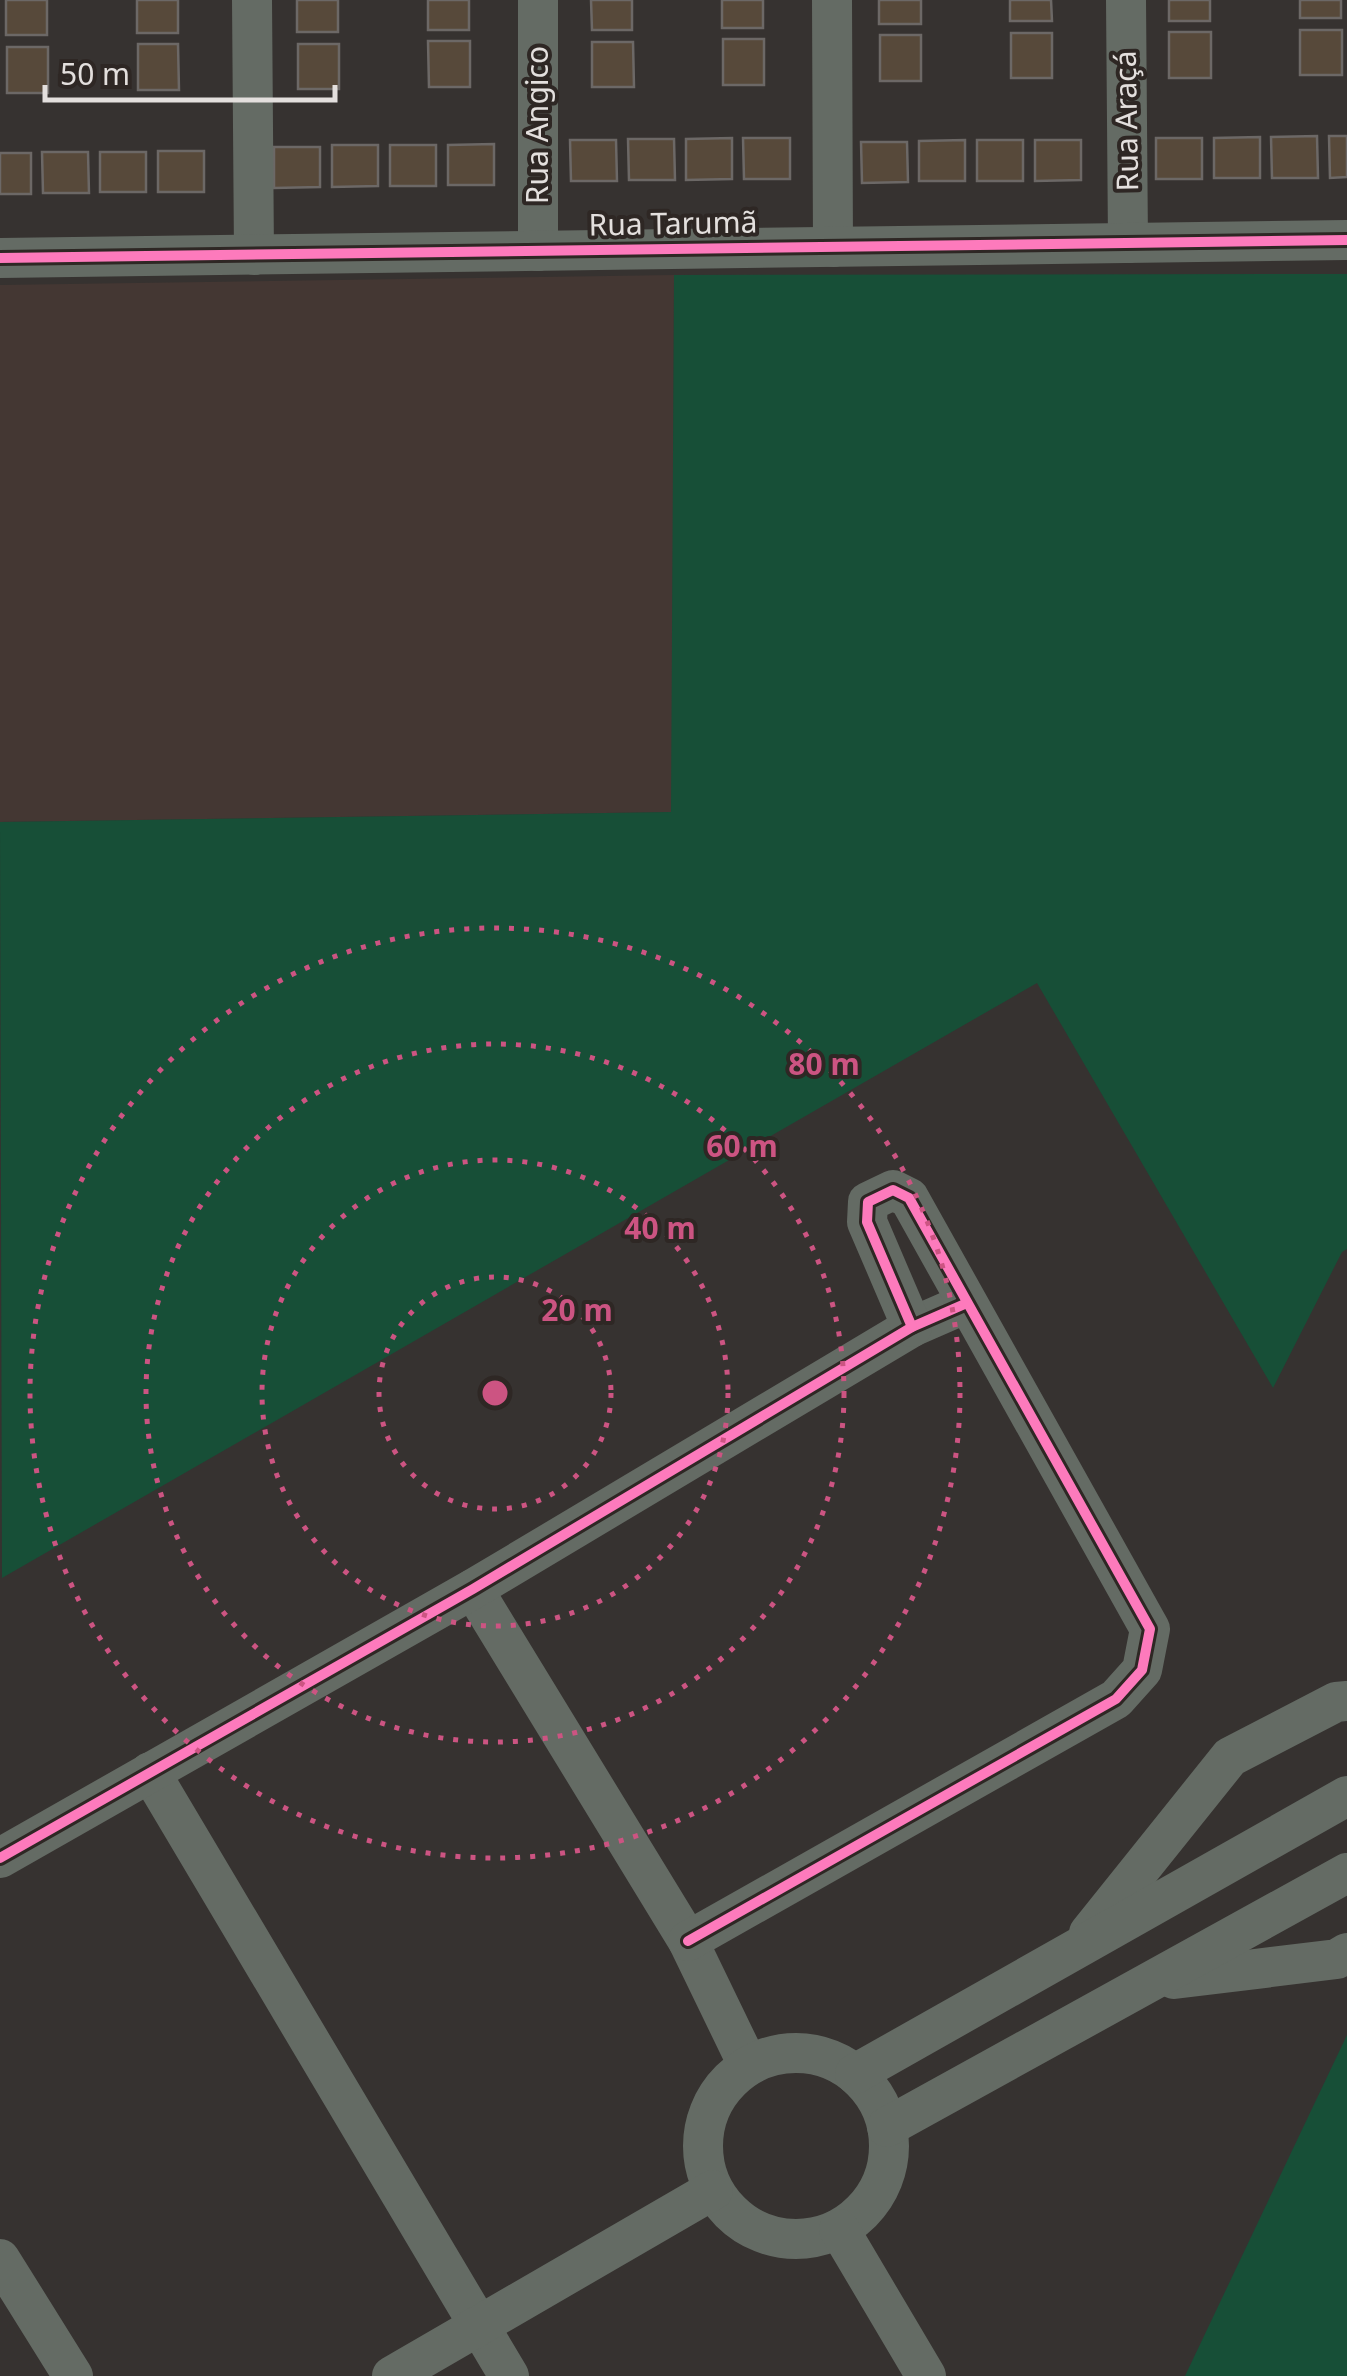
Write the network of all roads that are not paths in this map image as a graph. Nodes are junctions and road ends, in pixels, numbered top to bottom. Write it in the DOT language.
graph roads {
  1 [pos="252,0"];
  2 [pos="538,0"];
  3 [pos="832,0"];
  4 [pos="1126,0"];
  5 [pos="1347,240"];
  6 [pos="1128,242"];
  7 [pos="832,247"];
  8 [pos="538,251"];
  9 [pos="254,255"];
  10 [pos="0,258"];
  11 [pos="967,1303"];
  12 [pos="912,1327"];
  13 [pos="473,1589"];
  14 [pos="1347,1701"];
  15 [pos="150,1772"];
  16 [pos="1347,1796"];
  17 [pos="0,1858"];
  18 [pos="1230,1862"];
  19 [pos="1347,1873"];
  20 [pos="1259,1922"];
  21 [pos="688,1942"];
  22 [pos="1076,1948"];
  23 [pos="1347,1953"];
  24 [pos="1150,1982"];
  25 [pos="748,2065"];
  26 [pos="855,2074"];
  27 [pos="888,2127"];
  28 [pos="714,2190"];
  29 [pos="840,2228"];
  30 [pos="0,2258"];
  31 [pos="482,2326"];
  32 [pos="73,2376"];
  33 [pos="392,2376"];
  34 [pos="509,2376"];
  35 [pos="926,2376"];
  1 -- 9 [label="street"];
  2 -- 8 [label="street, Rua Angico"];
  3 -- 7 [label="street"];
  4 -- 6 [label="street, Rua Araçá"];
  5 -- 6 [label="street, Rua Tarumã"];
  6 -- 7 [label="street, Rua Tarumã"];
  7 -- 8 [label="street, Rua Tarumã"];
  8 -- 9 [label="street, Rua Tarumã"];
  9 -- 10 [label="street, Rua Tarumã"];
  11 -- 12 [label="street"];
  11 -- 12 [label="street"];
  11 -- 21 [label="street"];
  12 -- 13 [label="street"];
  13 -- 15 [label="street"];
  13 -- 21 [label="street"];
  14 -- 22 [label="street"];
  15 -- 17 [label="street"];
  15 -- 31 [label="street"];
  16 -- 18 [label="street"];
  18 -- 20 [label="street"];
  18 -- 22 [label="street"];
  19 -- 20 [label="street"];
  20 -- 24 [label="street"];
  21 -- 25 [label="street"];
  22 -- 26 [label="street"];
  23 -- 24 [label="street"];
  24 -- 27 [label="street"];
  25 -- 26 [label="street"];
  25 -- 28 [label="street"];
  26 -- 27 [label="street"];
  27 -- 29 [label="street"];
  28 -- 29 [label="street"];
  28 -- 31 [label="street"];
  29 -- 35 [label="street"];
  30 -- 32 [label="street"];
  31 -- 33 [label="street"];
  31 -- 34 [label="street"];
}
